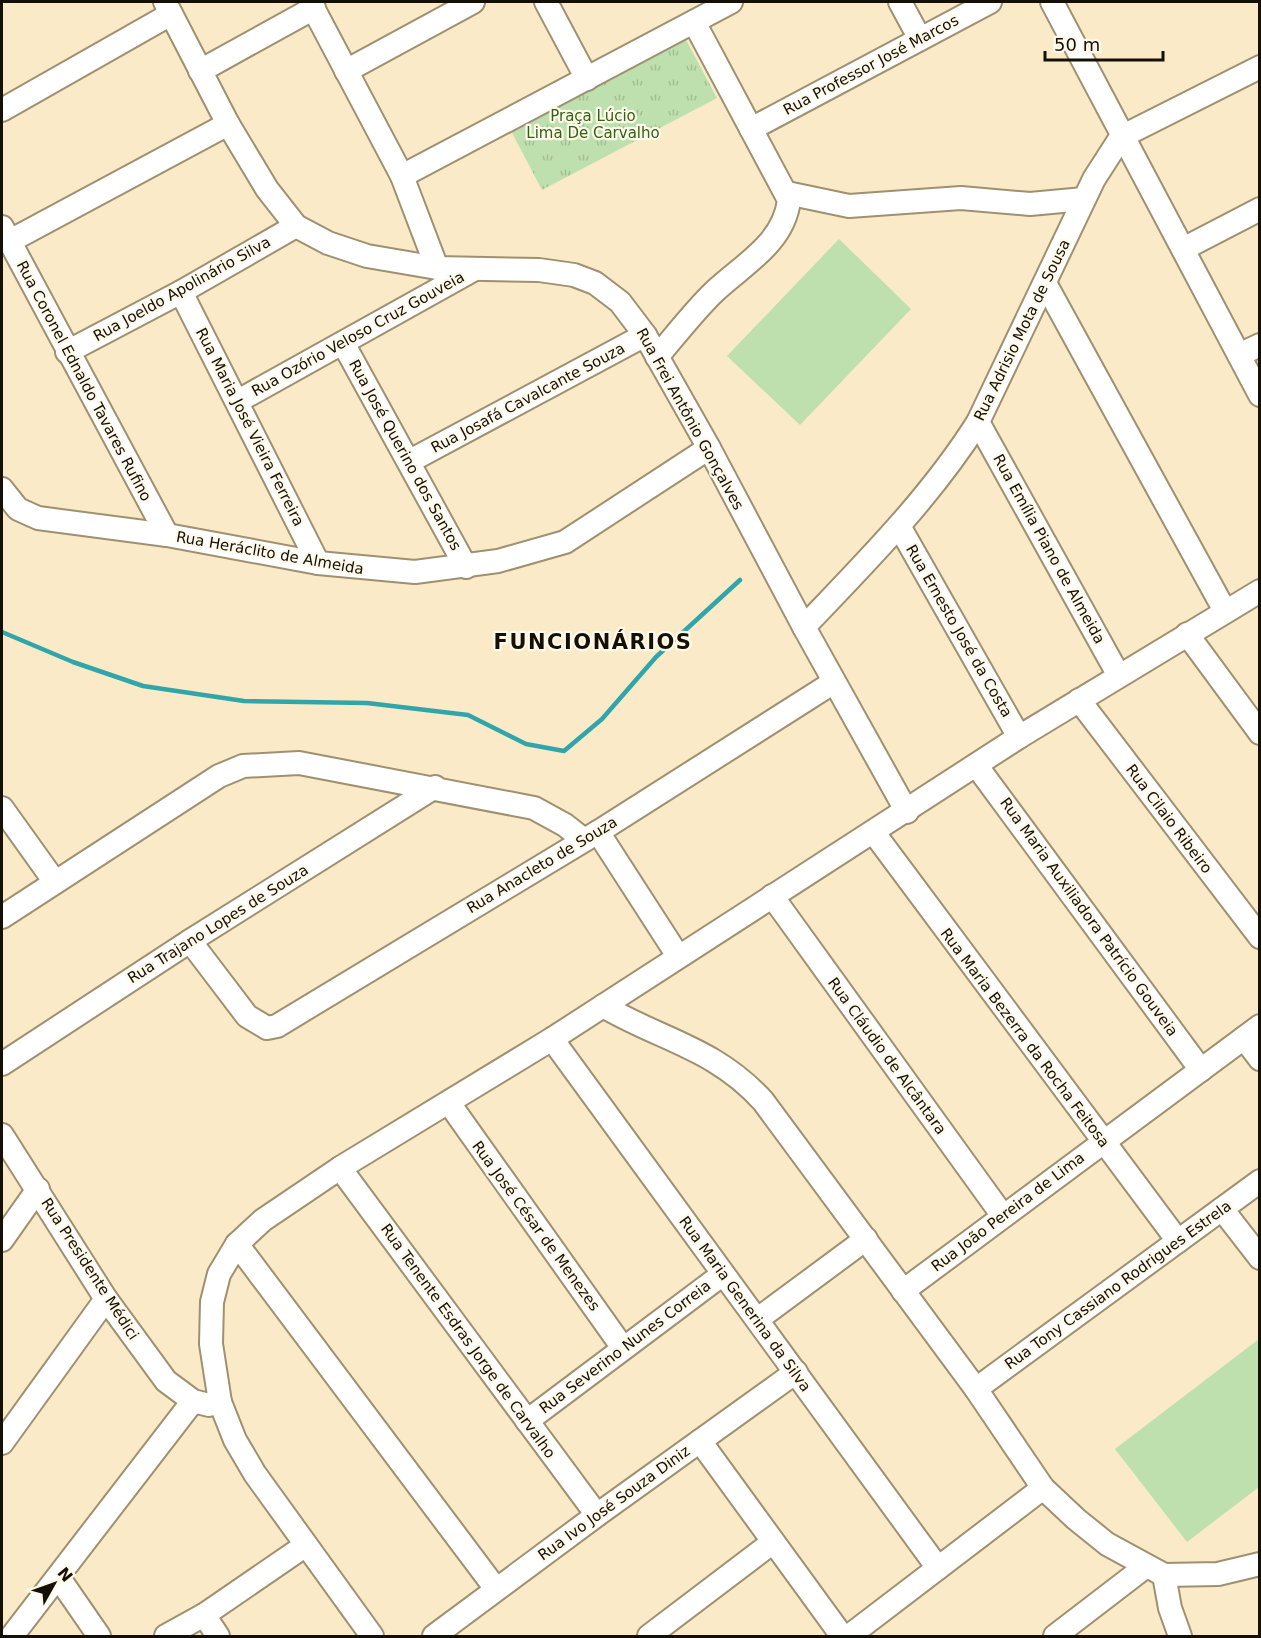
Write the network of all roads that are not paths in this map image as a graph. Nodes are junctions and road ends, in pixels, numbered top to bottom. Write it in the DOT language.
graph roads {
  1 [pos="473,2"];
  2 [pos="546,2"];
  3 [pos="731,2"];
  4 [pos="900,2"];
  5 [pos="990,2"];
  6 [pos="1052,2"];
  7 [pos="312,5"];
  8 [pos="168,8"];
  9 [pos="694,22"];
  10 [pos="920,39"];
  11 [pos="1260,67"];
  12 [pos="200,71"];
  13 [pos="346,71"];
  14 [pos="587,79"];
  15 [pos="2,110"];
  16 [pos="228,124"];
  17 [pos="751,129"];
  18 [pos="1121,137"];
  19 [pos="402,176"];
  20 [pos="787,193"];
  21 [pos="1084,199"];
  22 [pos="1260,209"];
  23 [pos="296,226"];
  24 [pos="6,234"];
  25 [pos="1183,249"];
  26 [pos="437,268"];
  27 [pos="478,268"];
  28 [pos="1045,283"];
  29 [pos="181,292"];
  30 [pos="645,334"];
  31 [pos="344,343"];
  32 [pos="1260,345"];
  33 [pos="67,352"];
  34 [pos="1239,356"];
  35 [pos="657,357"];
  36 [pos="1260,395"];
  37 [pos="238,401"];
  38 [pos="978,422"];
  39 [pos="710,448"];
  40 [pos="410,460"];
  41 [pos="2,489"];
  42 [pos="899,526"];
  43 [pos="167,535"];
  44 [pos="318,563"];
  45 [pos="466,567"];
  46 [pos="1260,591"];
  47 [pos="1225,611"];
  48 [pos="804,627"];
  49 [pos="1186,634"];
  50 [pos="1119,676"];
  51 [pos="834,682"];
  52 [pos="1079,700"];
  53 [pos="1260,733"];
  54 [pos="1019,737"];
  55 [pos="976,765"];
  56 [pos="435,787"];
  57 [pos="2,808"];
  58 [pos="907,812"];
  59 [pos="874,834"];
  60 [pos="591,836"];
  61 [pos="55,882"];
  62 [pos="772,896"];
  63 [pos="2,917"];
  64 [pos="1260,937"];
  65 [pos="189,941"];
  66 [pos="678,956"];
  67 [pos="603,1006"];
  68 [pos="1252,1032"];
  69 [pos="552,1039"];
  70 [pos="1260,1059"];
  71 [pos="2,1064"];
  72 [pos="1201,1070"];
  73 [pos="449,1103"];
  74 [pos="2,1134"];
  75 [pos="1102,1142"];
  76 [pos="340,1168"];
  77 [pos="1260,1182"];
  78 [pos="38,1189"];
  79 [pos="1222,1209"];
  80 [pos="1003,1216"];
  81 [pos="866,1239"];
  82 [pos="2,1240"];
  83 [pos="1178,1241"];
  84 [pos="237,1245"];
  85 [pos="1260,1258"];
  86 [pos="723,1274"];
  87 [pos="903,1291"];
  88 [pos="106,1299"];
  89 [pos="758,1319"];
  90 [pos="623,1348"];
  91 [pos="796,1372"];
  92 [pos="976,1389"];
  93 [pos="193,1401"];
  94 [pos="220,1402"];
  95 [pos="526,1421"];
  96 [pos="700,1441"];
  97 [pos="2,1443"];
  98 [pos="1043,1488"];
  99 [pos="597,1515"];
  100 [pos="773,1542"];
  101 [pos="306,1545"];
  102 [pos="1260,1564"];
  103 [pos="938,1568"];
  104 [pos="1155,1571"];
  105 [pos="59,1578"];
  106 [pos="496,1589"];
  107 [pos="204,1615"];
  108 [pos="676,1629"];
  109 [pos="12,1636"];
  110 [pos="99,1636"];
  111 [pos="166,1636"];
  112 [pos="218,1636"];
  113 [pos="372,1636"];
  114 [pos="434,1636"];
  115 [pos="649,1636"];
  116 [pos="842,1636"];
  117 [pos="849,1636"];
  118 [pos="1055,1636"];
  119 [pos="1180,1636"];
  1 -- 13 [label="street"];
  2 -- 14 [label="street"];
  3 -- 9 [label="street"];
  4 -- 10 [label="street"];
  5 -- 10 [label="street, Rua Professor José Marcos"];
  6 -- 18 [label="street"];
  7 -- 12 [label="street"];
  7 -- 13 [label="street"];
  8 -- 12 [label="street, Rua Frei Antônio Gonçalves"];
  8 -- 15 [label="street"];
  9 -- 14 [label="street"];
  9 -- 17 [label="street"];
  10 -- 17 [label="street, Rua Professor José Marcos"];
  11 -- 18 [label="street"];
  12 -- 16 [label="street, Rua Frei Antônio Gonçalves"];
  13 -- 19 [label="street"];
  14 -- 19 [label="street"];
  16 -- 23 [label="street, Rua Frei Antônio Gonçalves"];
  16 -- 24 [label="street"];
  17 -- 20 [label="street"];
  18 -- 21 [label="street, Rua Adrisio Mota de Sousa"];
  18 -- 25 [label="street"];
  19 -- 26 [label="street"];
  20 -- 21 [label="street"];
  20 -- 35 [label="street"];
  21 -- 28 [label="street, Rua Adrisio Mota de Sousa"];
  22 -- 25 [label="street"];
  23 -- 26 [label="street, Rua Frei Antônio Gonçalves"];
  23 -- 29 [label="street, Rua Joeldo Apolinário Silva"];
  24 -- 33 [label="street, Rua Coronel Ednaldo Tavares Rufino"];
  25 -- 34 [label="street"];
  26 -- 27 [label="street, Rua Frei Antônio Gonçalves"];
  27 -- 30 [label="street, Rua Frei Antônio Gonçalves"];
  27 -- 31 [label="street, Rua Ozório Veloso Cruz Gouveia"];
  28 -- 38 [label="street, Rua Adrisio Mota de Sousa"];
  28 -- 47 [label="street"];
  29 -- 33 [label="street, Rua Joeldo Apolinário Silva"];
  29 -- 37 [label="street, Rua Maria José Vieira Ferreira"];
  30 -- 35 [label="street, Rua Frei Antônio Gonçalves"];
  30 -- 40 [label="street, Rua Josafá Cavalcante Souza"];
  31 -- 37 [label="street, Rua Ozório Veloso Cruz Gouveia"];
  31 -- 40 [label="street, Rua José Querino dos Santos"];
  32 -- 34 [label="street"];
  33 -- 43 [label="street, Rua Coronel Ednaldo Tavares Rufino"];
  34 -- 36 [label="street"];
  35 -- 39 [label="street, Rua Frei Antônio Gonçalves"];
  37 -- 44 [label="street, Rua Maria José Vieira Ferreira"];
  38 -- 42 [label="street, Rua Adrisio Mota de Sousa"];
  38 -- 50 [label="street, Rua Emília Piano de Almeida"];
  39 -- 45 [label="street, Rua Heráclito de Almeida"];
  39 -- 48 [label="street, Rua Frei Antônio Gonçalves"];
  40 -- 45 [label="street, Rua José Querino dos Santos"];
  41 -- 43 [label="street, Rua Heráclito de Almeida"];
  42 -- 48 [label="street, Rua Adrisio Mota de Sousa"];
  42 -- 54 [label="street, Rua Ernesto José da Costa"];
  43 -- 44 [label="street, Rua Heráclito de Almeida"];
  44 -- 45 [label="street, Rua Heráclito de Almeida"];
  46 -- 47 [label="street"];
  47 -- 49 [label="street"];
  48 -- 51 [label="street, Rua Frei Antônio Gonçalves"];
  49 -- 50 [label="street"];
  49 -- 53 [label="street"];
  50 -- 52 [label="street"];
  51 -- 58 [label="street, Rua Frei Antônio Gonçalves"];
  51 -- 60 [label="street, Rua Anacleto de Souza"];
  52 -- 54 [label="street"];
  52 -- 64 [label="street, Rua Cilaio Ribeiro"];
  54 -- 55 [label="street"];
  55 -- 58 [label="street"];
  55 -- 72 [label="street, Rua Maria Auxiliadora Patrício Gouveia"];
  56 -- 60 [label="street"];
  56 -- 61 [label="street"];
  56 -- 65 [label="street, Rua Trajano Lopes de Souza"];
  57 -- 61 [label="street"];
  58 -- 59 [label="street"];
  59 -- 62 [label="street"];
  59 -- 75 [label="street, Rua Maria Bezerra da Rocha Feitosa"];
  60 -- 65 [label="street, Rua Anacleto de Souza"];
  60 -- 66 [label="street"];
  61 -- 63 [label="street"];
  62 -- 66 [label="street"];
  62 -- 80 [label="street, Rua Cláudio de Alcântara"];
  65 -- 71 [label="street, Rua Trajano Lopes de Souza"];
  66 -- 67 [label="street"];
  67 -- 69 [label="street"];
  67 -- 81 [label="street"];
  68 -- 70 [label="street"];
  68 -- 72 [label="street, Rua João Pereira de Lima"];
  69 -- 73 [label="street"];
  69 -- 86 [label="street, Rua Maria Generina da Silva"];
  72 -- 75 [label="street, Rua João Pereira de Lima"];
  73 -- 76 [label="street"];
  73 -- 90 [label="street, Rua José César de Menezes"];
  74 -- 78 [label="street, Rua Presidente Médici"];
  75 -- 80 [label="street, Rua João Pereira de Lima"];
  75 -- 83 [label="street, Rua Maria Bezerra da Rocha Feitosa"];
  76 -- 84 [label="street"];
  76 -- 95 [label="street, Rua Tenente Esdras Jorge de Carvalho"];
  77 -- 79 [label="street, Rua Tony Cassiano Rodrigues Estrela"];
  78 -- 82 [label="street"];
  78 -- 88 [label="street, Rua Presidente Médici"];
  79 -- 83 [label="street, Rua Tony Cassiano Rodrigues Estrela"];
  79 -- 85 [label="street"];
  80 -- 87 [label="street, Rua João Pereira de Lima"];
  81 -- 87 [label="street"];
  81 -- 89 [label="street"];
  83 -- 92 [label="street, Rua Tony Cassiano Rodrigues Estrela"];
  84 -- 94 [label="street"];
  84 -- 106 [label="street"];
  86 -- 89 [label="street, Rua Maria Generina da Silva"];
  86 -- 90 [label="street, Rua Severino Nunes Correia"];
  87 -- 92 [label="street"];
  88 -- 93 [label="street, Rua Presidente Médici"];
  88 -- 97 [label="street"];
  89 -- 91 [label="street, Rua Maria Generina da Silva"];
  90 -- 95 [label="street, Rua Severino Nunes Correia"];
  91 -- 96 [label="street, Rua Ivo José Souza Diniz"];
  91 -- 103 [label="street, Rua Maria Generina da Silva"];
  92 -- 98 [label="street"];
  93 -- 94 [label="street"];
  93 -- 105 [label="street"];
  94 -- 101 [label="street"];
  95 -- 99 [label="street, Rua Tenente Esdras Jorge de Carvalho"];
  96 -- 99 [label="street, Rua Ivo José Souza Diniz"];
  96 -- 100 [label="street"];
  98 -- 103 [label="street"];
  98 -- 104 [label="street"];
  99 -- 106 [label="street, Rua Ivo José Souza Diniz"];
  100 -- 108 [label="street"];
  100 -- 116 [label="street"];
  101 -- 107 [label="street"];
  101 -- 113 [label="street"];
  102 -- 104 [label="street"];
  103 -- 117 [label="street"];
  104 -- 118 [label="street"];
  104 -- 119 [label="street"];
  105 -- 109 [label="street"];
  105 -- 110 [label="street"];
  106 -- 114 [label="street, Rua Ivo José Souza Diniz"];
  107 -- 111 [label="street"];
  107 -- 112 [label="street"];
  108 -- 115 [label="street"];
}
